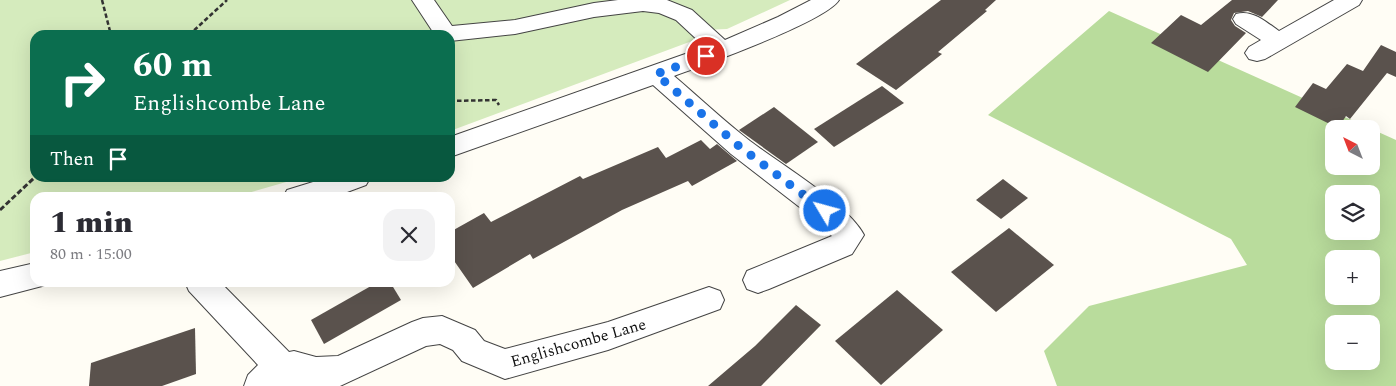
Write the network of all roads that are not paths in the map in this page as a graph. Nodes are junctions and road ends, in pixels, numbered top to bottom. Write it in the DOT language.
graph roads {
  1 [pos="423,0"];
  2 [pos="828,0"];
  3 [pos="1351,0"];
  4 [pos="1244,19"];
  5 [pos="443,30"];
  6 [pos="455,33"];
  7 [pos="1279,41"];
  8 [pos="722,50"];
  9 [pos="1257,53"];
  10 [pos="656,74"];
  11 [pos="455,145"];
  12 [pos="344,182"];
  13 [pos="315,192"];
  14 [pos="30,277"];
  15 [pos="758,280"];
  16 [pos="0,284"];
  17 [pos="204,287"];
  18 [pos="709,300"];
  19 [pos="280,380"];
  1 -- 5 [label="street"];
  2 -- 8 [label="street"];
  3 -- 7 [label="street"];
  4 -- 7 [label="street"];
  6 -- 8 [label="street"];
  7 -- 9 [label="street"];
  8 -- 10 [label="street"];
  10 -- 11 [label="street"];
  10 -- 15 [label="street"];
  12 -- 13 [label="street"];
  14 -- 16 [label="street"];
  17 -- 19 [label="street, Englishcombe Lane"];
  18 -- 19 [label="street, Englishcombe Lane"];
}
